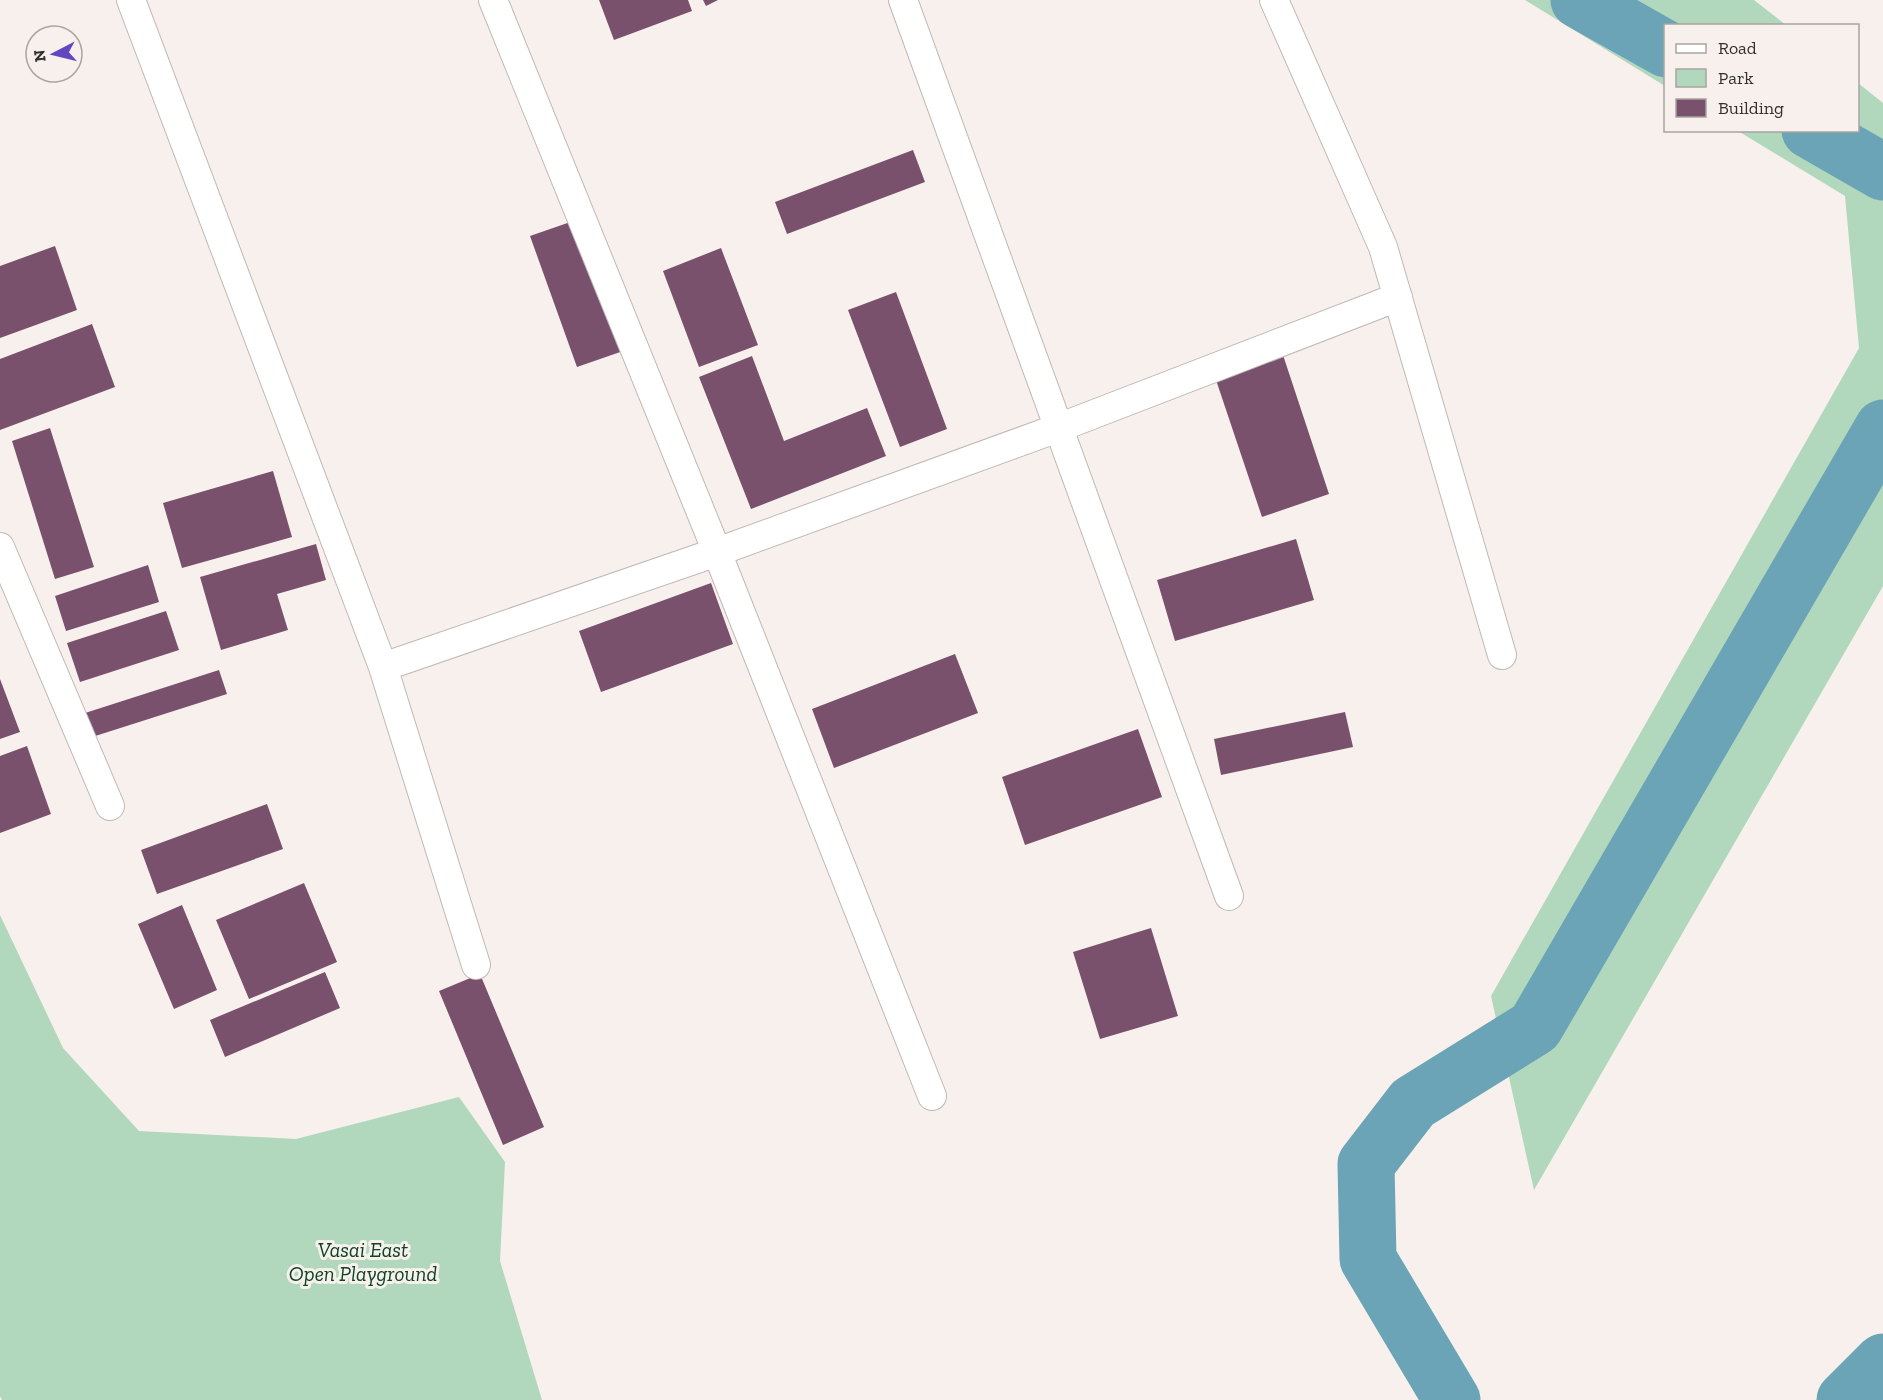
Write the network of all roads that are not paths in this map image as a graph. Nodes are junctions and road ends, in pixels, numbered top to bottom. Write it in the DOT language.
graph roads {
  1 [pos="131,0"];
  2 [pos="493,0"];
  3 [pos="903,0"];
  4 [pos="1274,0"];
  5 [pos="1398,297"];
  6 [pos="1058,428"];
  7 [pos="0,547"];
  8 [pos="717,552"];
  9 [pos="1502,655"];
  10 [pos="383,667"];
  11 [pos="110,806"];
  12 [pos="1229,896"];
  13 [pos="476,965"];
  14 [pos="932,1096"];
  1 -- 10 [label="street"];
  2 -- 8 [label="street"];
  3 -- 6 [label="street"];
  4 -- 5 [label="street"];
  5 -- 6 [label="street"];
  5 -- 9 [label="street"];
  6 -- 8 [label="street"];
  6 -- 12 [label="street"];
  7 -- 11 [label="street"];
  8 -- 10 [label="street"];
  8 -- 14 [label="street"];
  10 -- 13 [label="street"];
}
